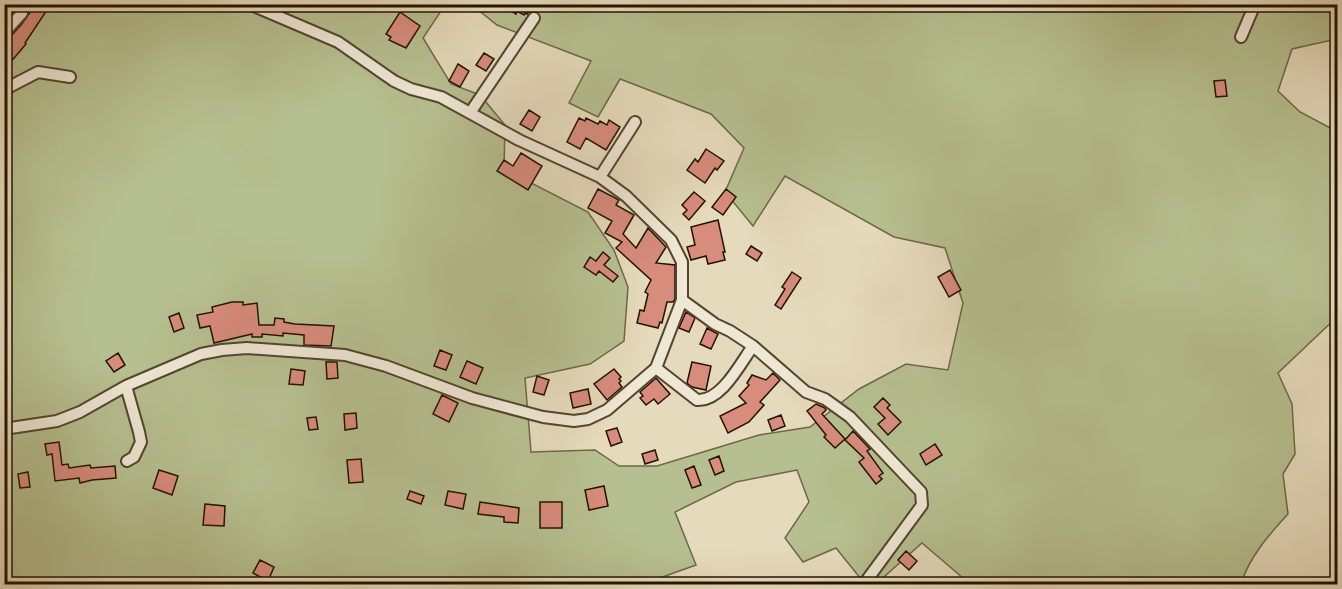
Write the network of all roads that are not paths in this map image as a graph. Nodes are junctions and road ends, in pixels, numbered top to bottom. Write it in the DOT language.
graph roads {
  1 [pos="249,4"];
  2 [pos="1255,4"];
  3 [pos="22,13"];
  4 [pos="534,18"];
  5 [pos="4,33"];
  6 [pos="1241,37"];
  7 [pos="70,77"];
  8 [pos="4,92"];
  9 [pos="470,113"];
  10 [pos="635,122"];
  11 [pos="600,177"];
  12 [pos="682,300"];
  13 [pos="753,346"];
  14 [pos="656,368"];
  15 [pos="126,386"];
  16 [pos="4,429"];
  17 [pos="127,461"];
  18 [pos="864,585"];
  1 -- 9 [label="street"];
  2 -- 6 [label="street"];
  3 -- 5 [label="street"];
  4 -- 9 [label="street"];
  7 -- 8 [label="street"];
  9 -- 11 [label="street"];
  10 -- 11 [label="street"];
  11 -- 12 [label="street"];
  12 -- 13 [label="street"];
  12 -- 14 [label="street"];
  13 -- 14 [label="street"];
  13 -- 18 [label="street"];
  14 -- 15 [label="street"];
  15 -- 16 [label="street"];
  15 -- 17 [label="street"];
}
